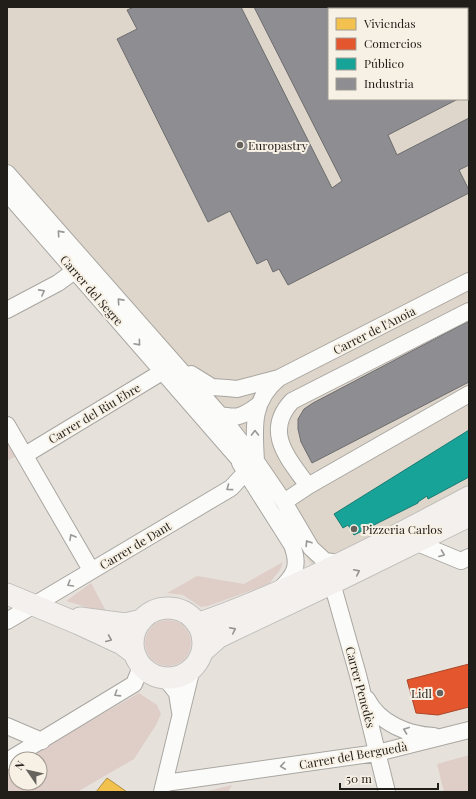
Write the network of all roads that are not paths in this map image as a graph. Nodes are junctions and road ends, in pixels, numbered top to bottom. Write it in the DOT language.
graph roads {
  1 [pos="7,173"];
  2 [pos="7,193"];
  3 [pos="81,266"];
  4 [pos="469,281"];
  5 [pos="7,310"];
  6 [pos="469,310"];
  7 [pos="357,339"];
  8 [pos="173,360"];
  9 [pos="368,361"];
  10 [pos="162,372"];
  11 [pos="279,378"];
  12 [pos="177,388"];
  13 [pos="237,389"];
  14 [pos="469,394"];
  15 [pos="257,406"];
  16 [pos="220,415"];
  17 [pos="7,425"];
  18 [pos="25,455"];
  19 [pos="237,457"];
  20 [pos="251,466"];
  21 [pos="308,486"];
  22 [pos="469,497"];
  23 [pos="284,502"];
  24 [pos="469,516"];
  25 [pos="415,542"];
  26 [pos="469,557"];
  27 [pos="338,563"];
  28 [pos="91,570"];
  29 [pos="332,583"];
  30 [pos="7,594"];
  31 [pos="274,594"];
  32 [pos="35,605"];
  33 [pos="61,616"];
  34 [pos="142,620"];
  35 [pos="7,621"];
  36 [pos="197,624"];
  37 [pos="138,660"];
  38 [pos="197,660"];
  39 [pos="166,678"];
  40 [pos="360,684"];
  41 [pos="181,715"];
  42 [pos="7,726"];
  43 [pos="469,730"];
  44 [pos="444,737"];
  45 [pos="42,741"];
  46 [pos="377,753"];
  47 [pos="7,761"];
  48 [pos="163,787"];
  49 [pos="387,792"];
  3 -- 1 [label="street, Carrer del Segre, one-way"];
  2 -- 3 [label="street, Carrer del Segre"];
  5 -- 3 [label="street, one-way"];
  8 -- 3 [label="street, Carrer del Segre, one-way"];
  3 -- 10 [label="street, Carrer del Segre, one-way"];
  4 -- 7 [label="street, Carrer de l'Anoia"];
  6 -- 9 [label="street"];
  7 -- 9 [label="street"];
  7 -- 11 [label="street, Carrer de l'Anoia"];
  8 -- 13 [label="street, Carrer del Segre"];
  8 -- 16 [label="street, Carrer del Segre"];
  9 -- 21 [label="street"];
  10 -- 12 [label="street, Carrer del Segre"];
  10 -- 18 [label="street, Carrer del Riu Ebre"];
  11 -- 13 [label="street, Carrer de l'Anoia"];
  11 -- 15 [label="street, Carrer de l'Anoia"];
  12 -- 16 [label="street, Carrer del Segre"];
  12 -- 19 [label="street, Carrer del Segre"];
  13 -- 16 [label="street"];
  14 -- 21 [label="street"];
  15 -- 16 [label="street, Carrer del Segre"];
  20 -- 15 [label="street, Carrer del Segre, one-way"];
  16 -- 19 [label="street, Carrer del Segre"];
  16 -- 20 [label="street, Carrer del Segre"];
  17 -- 18 [label="street"];
  28 -- 18 [label="street, one-way"];
  19 -- 20 [label="street, Carrer del Segre"];
  20 -- 23 [label="street, Carrer del Segre"];
  20 -- 28 [label="street, Carrer de Dant, one-way"];
  20 -- 31 [label="street, Carrer del Segre"];
  21 -- 23 [label="street"];
  22 -- 27 [label="main road"];
  27 -- 23 [label="street, Carrer del Segre, one-way"];
  24 -- 25 [label="main road"];
  25 -- 26 [label="street, one-way"];
  29 -- 25 [label="main road, one-way"];
  27 -- 31 [label="main road"];
  28 -- 32 [label="street, Carrer de Dant, one-way"];
  38 -- 29 [label="main road, one-way"];
  29 -- 40 [label="street, Carrer Penedès"];
  30 -- 32 [label="main road"];
  31 -- 36 [label="main road"];
  32 -- 33 [label="main road"];
  32 -- 35 [label="street, Carrer de Dant"];
  33 -- 34 [label="main road"];
  33 -- 37 [label="main road, one-way"];
  34 -- 36 [label="main road"];
  34 -- 37 [label="main road"];
  36 -- 38 [label="main road"];
  37 -- 39 [label="main road"];
  37 -- 45 [label="street, one-way"];
  38 -- 39 [label="main road"];
  38 -- 41 [label="street"];
  39 -- 41 [label="street"];
  44 -- 40 [label="street, one-way"];
  40 -- 46 [label="street, Carrer Penedès"];
  41 -- 48 [label="street"];
  42 -- 45 [label="street"];
  43 -- 44 [label="street, Carrer del Berguedà"];
  44 -- 46 [label="street, Carrer del Berguedà"];
  45 -- 47 [label="street"];
  46 -- 48 [label="street, Carrer del Berguedà, one-way"];
  46 -- 49 [label="street, Carrer Penedès"];
}
